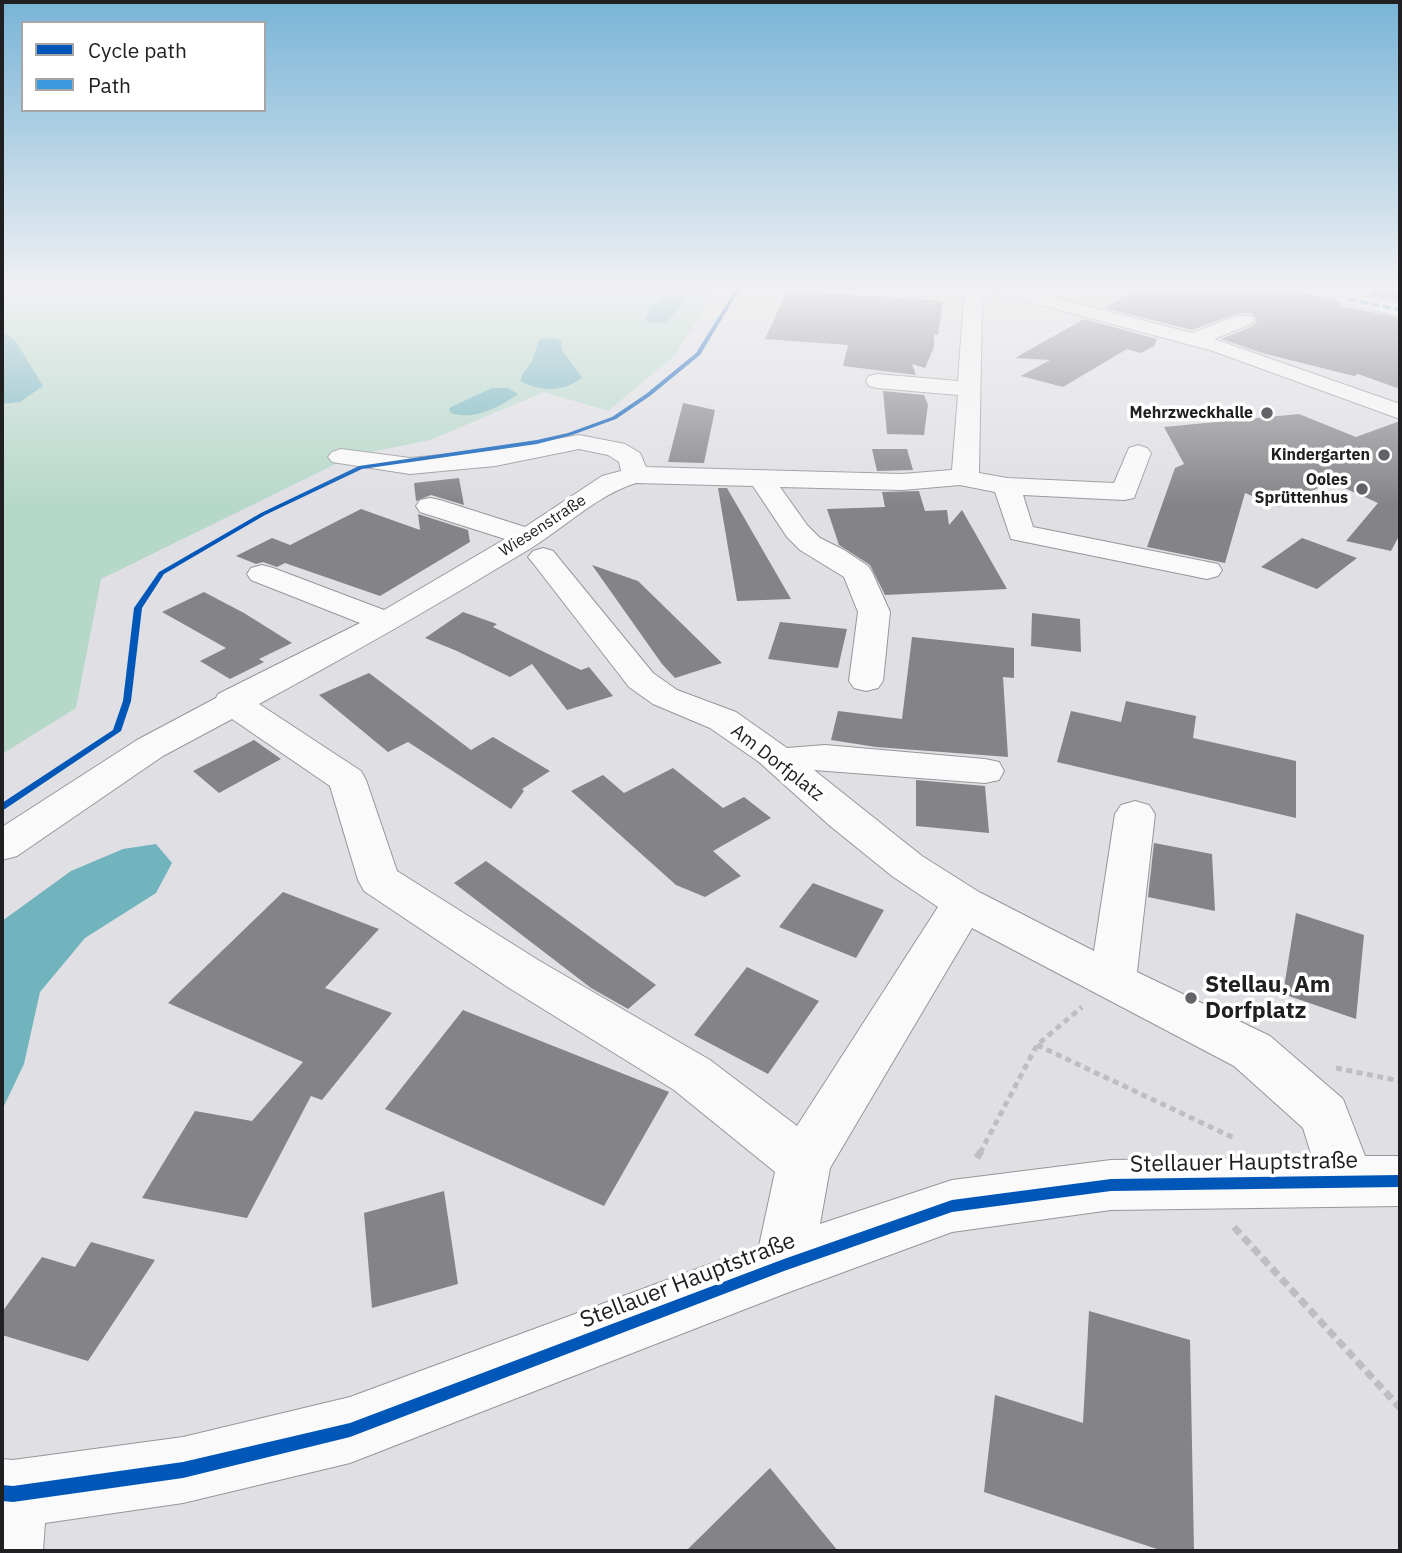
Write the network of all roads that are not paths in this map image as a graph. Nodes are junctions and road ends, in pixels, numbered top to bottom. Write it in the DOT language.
graph roads {
  1 [pos="971,361"];
  2 [pos="1255,361"];
  3 [pos="877,381"];
  4 [pos="970,389"];
  5 [pos="1400,412"];
  6 [pos="1138,453"];
  7 [pos="341,457"];
  8 [pos="635,475"];
  9 [pos="959,477"];
  10 [pos="761,478"];
  11 [pos="1007,486"];
  12 [pos="430,506"];
  13 [pos="536,547"];
  14 [pos="1207,570"];
  15 [pos="262,575"];
  16 [pos="386,622"];
  17 [pos="866,681"];
  18 [pos="231,702"];
  19 [pos="779,760"];
  20 [pos="985,771"];
  21 [pos="1135,814"];
  22 [pos="2,846"];
  23 [pos="964,903"];
  24 [pos="1113,981"];
  25 [pos="804,1163"];
  26 [pos="1346,1180"];
  27 [pos="1400,1181"];
  28 [pos="784,1265"];
  29 [pos="7,1513"];
  1 -- 4 [label="street"];
  2 -- 5 [label="street"];
  3 -- 4 [label="street"];
  4 -- 9 [label="street"];
  6 -- 11 [label="street, Wiesenstraße"];
  7 -- 8 [label="street"];
  8 -- 10 [label="street, Wiesenstraße"];
  8 -- 13 [label="street, Wiesenstraße"];
  9 -- 10 [label="street, Wiesenstraße"];
  9 -- 11 [label="street, Wiesenstraße"];
  10 -- 17 [label="street"];
  11 -- 14 [label="street"];
  12 -- 13 [label="street"];
  13 -- 16 [label="street, Wiesenstraße"];
  13 -- 19 [label="street, Am Dorfplatz"];
  15 -- 16 [label="street"];
  16 -- 18 [label="street, Wiesenstraße"];
  18 -- 22 [label="street, Wiesenstraße"];
  18 -- 25 [label="street"];
  19 -- 20 [label="street"];
  19 -- 23 [label="street, Am Dorfplatz"];
  21 -- 24 [label="street"];
  23 -- 24 [label="street, Am Dorfplatz"];
  23 -- 25 [label="street"];
  24 -- 26 [label="street, Am Dorfplatz"];
  25 -- 28 [label="street"];
  26 -- 27 [label="street, Stellauer Hauptstraße"];
  26 -- 28 [label="street, Stellauer Hauptstraße"];
  28 -- 29 [label="street, Stellauer Hauptstraße"];
}
